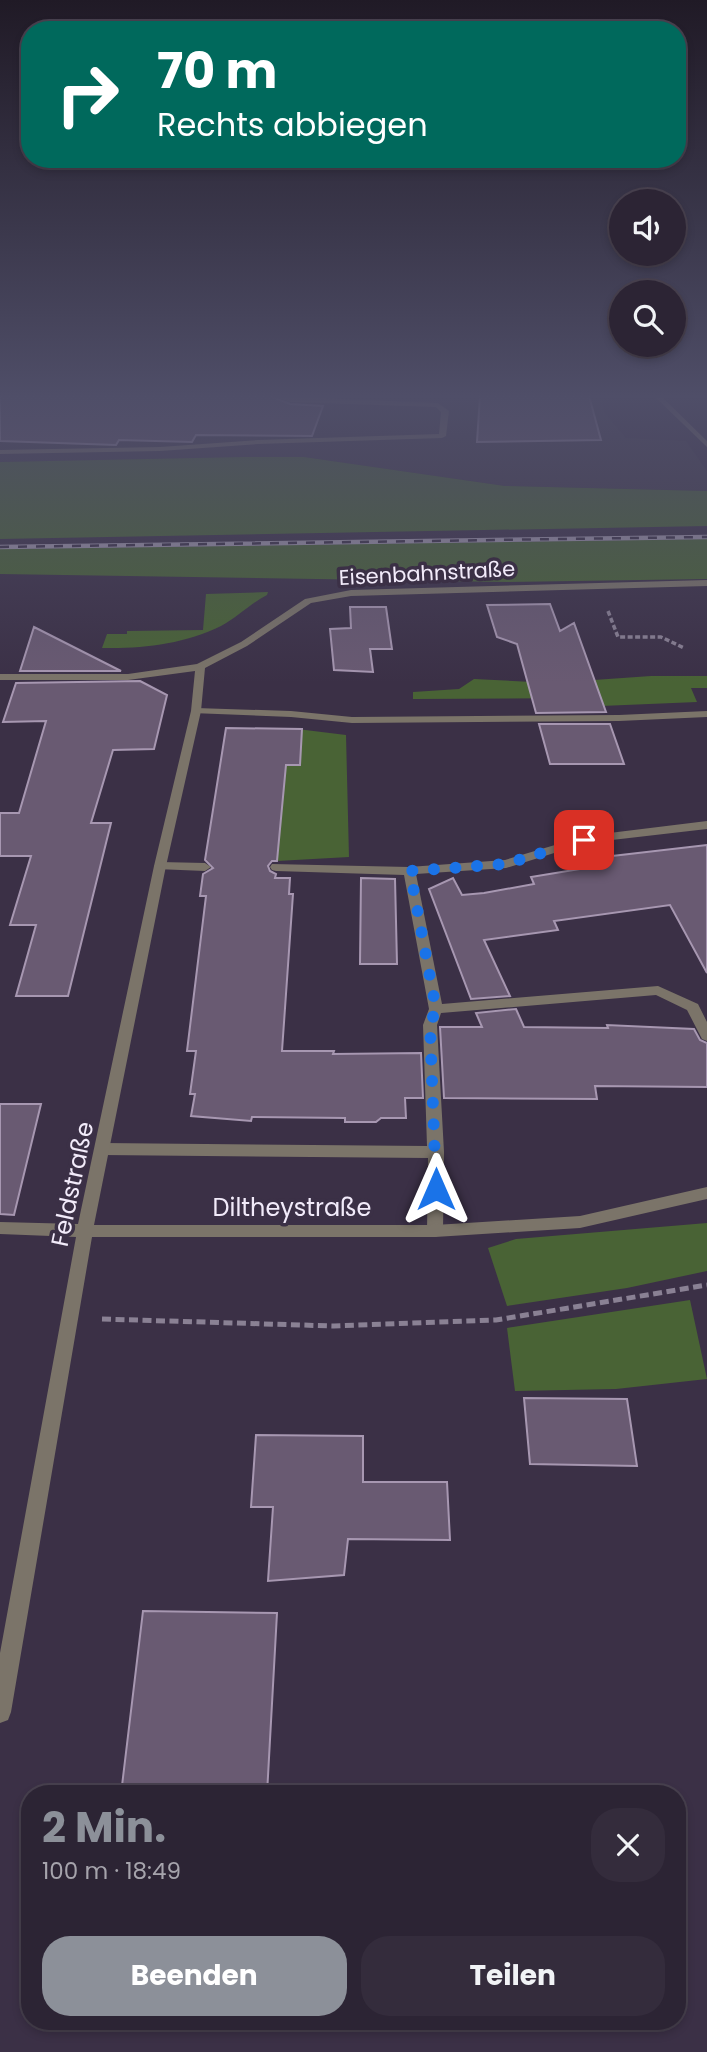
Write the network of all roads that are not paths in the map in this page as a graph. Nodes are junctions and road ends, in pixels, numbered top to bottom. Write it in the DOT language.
graph roads {
  1 [pos="707,583"];
  2 [pos="200,667"];
  3 [pos="0,677"];
  4 [pos="196,711"];
  5 [pos="707,714"];
  6 [pos="707,825"];
  7 [pos="160,866"];
  8 [pos="205,867"];
  9 [pos="276,867"];
  10 [pos="410,871"];
  11 [pos="436,1009"];
  12 [pos="707,1036"];
  13 [pos="103,1149"];
  14 [pos="436,1152"];
  15 [pos="707,1193"];
  16 [pos="0,1228"];
  17 [pos="85,1231"];
  18 [pos="435,1231"];
  19 [pos="0,1712"];
  1 -- 2 [label="street, Eisenbahnstraße"];
  2 -- 3 [label="street, Eisenbahnstraße"];
  2 -- 4 [label="street, Feldstraße"];
  4 -- 5 [label="street"];
  4 -- 7 [label="street, Feldstraße"];
  6 -- 10 [label="street"];
  7 -- 8 [label="street"];
  7 -- 13 [label="street, Feldstraße"];
  9 -- 10 [label="street"];
  10 -- 11 [label="street"];
  11 -- 12 [label="street"];
  11 -- 14 [label="street"];
  13 -- 14 [label="street"];
  13 -- 17 [label="street, Feldstraße"];
  14 -- 18 [label="street"];
  15 -- 18 [label="street, Diltheystraße"];
  16 -- 17 [label="street, Diltheystraße"];
  17 -- 18 [label="street, Diltheystraße"];
  17 -- 19 [label="street, Feldstraße"];
}
